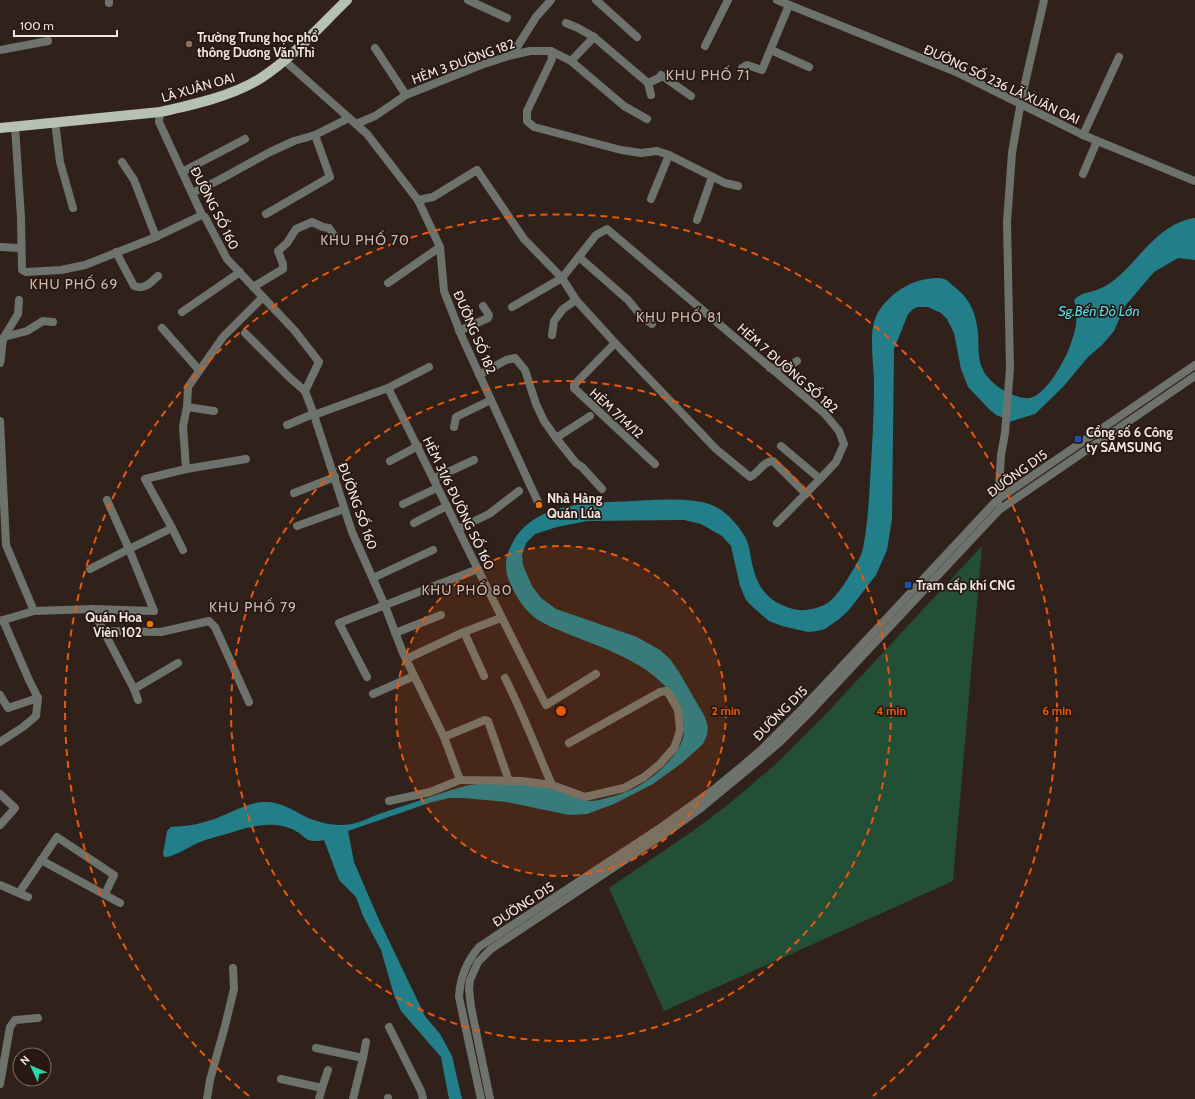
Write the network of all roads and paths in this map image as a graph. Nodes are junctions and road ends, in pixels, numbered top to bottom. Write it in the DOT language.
graph roads {
  1 [pos="347,0"];
  2 [pos="468,0"];
  3 [pos="551,0"];
  4 [pos="596,0"];
  5 [pos="728,0"];
  6 [pos="777,0"];
  7 [pos="1044,0"];
  8 [pos="789,5"];
  9 [pos="507,18"];
  10 [pos="566,23"];
  11 [pos="637,36"];
  12 [pos="594,37"];
  13 [pos="48,41"];
  14 [pos="705,46"];
  15 [pos="375,48"];
  16 [pos="0,50"];
  17 [pos="772,50"];
  18 [pos="551,51"];
  19 [pos="512,55"];
  20 [pos="1119,57"];
  21 [pos="285,61"];
  22 [pos="571,61"];
  23 [pos="809,67"];
  24 [pos="742,68"];
  25 [pos="648,83"];
  26 [pos="406,95"];
  27 [pos="651,95"];
  28 [pos="691,96"];
  29 [pos="160,112"];
  30 [pos="349,118"];
  31 [pos="647,119"];
  32 [pos="54,122"];
  33 [pos="356,124"];
  34 [pos="15,126"];
  35 [pos="0,128"];
  36 [pos="315,135"];
  37 [pos="1083,135"];
  38 [pos="245,139"];
  39 [pos="1097,141"];
  40 [pos="669,155"];
  41 [pos="122,162"];
  42 [pos="182,172"];
  43 [pos="1083,174"];
  44 [pos="712,177"];
  45 [pos="1195,181"];
  46 [pos="738,186"];
  47 [pos="192,192"];
  48 [pos="651,199"];
  49 [pos="418,200"];
  50 [pos="73,208"];
  51 [pos="266,214"];
  52 [pos="202,215"];
  53 [pos="697,220"];
  54 [pos="156,237"];
  55 [pos="336,238"];
  56 [pos="0,247"];
  57 [pos="440,247"];
  58 [pos="21,248"];
  59 [pos="116,252"];
  60 [pos="578,257"];
  61 [pos="240,272"];
  62 [pos="158,276"];
  63 [pos="562,278"];
  64 [pos="388,282"];
  65 [pos="253,287"];
  66 [pos="263,297"];
  67 [pos="19,300"];
  68 [pos="576,300"];
  69 [pos="483,306"];
  70 [pos="512,307"];
  71 [pos="182,312"];
  72 [pos="53,322"];
  73 [pos="652,324"];
  74 [pos="162,328"];
  75 [pos="460,331"];
  76 [pos="245,333"];
  77 [pos="552,335"];
  78 [pos="4,337"];
  79 [pos="615,343"];
  80 [pos="797,361"];
  81 [pos="0,363"];
  82 [pos="1195,365"];
  83 [pos="429,367"];
  84 [pos="770,368"];
  85 [pos="199,370"];
  86 [pos="479,375"];
  87 [pos="1195,376"];
  88 [pos="388,388"];
  89 [pos="305,391"];
  90 [pos="491,400"];
  91 [pos="187,406"];
  92 [pos="214,411"];
  93 [pos="314,414"];
  94 [pos="590,416"];
  95 [pos="0,421"];
  96 [pos="287,425"];
  97 [pos="454,427"];
  98 [pos="556,438"];
  99 [pos="418,446"];
  100 [pos="781,446"];
  101 [pos="246,459"];
  102 [pos="474,460"];
  103 [pos="390,462"];
  104 [pos="655,464"];
  105 [pos="186,469"];
  106 [pos="335,477"];
  107 [pos="433,479"];
  108 [pos="820,479"];
  109 [pos="437,488"];
  110 [pos="602,489"];
  111 [pos="519,491"];
  112 [pos="294,493"];
  113 [pos="806,494"];
  114 [pos="107,500"];
  115 [pos="997,500"];
  116 [pos="538,502"];
  117 [pos="403,504"];
  118 [pos="447,506"];
  119 [pos="344,509"];
  120 [pos="999,510"];
  121 [pos="414,523"];
  122 [pos="777,523"];
  123 [pos="298,526"];
  124 [pos="172,528"];
  125 [pos="458,529"];
  126 [pos="129,549"];
  127 [pos="183,550"];
  128 [pos="433,550"];
  129 [pos="90,569"];
  130 [pos="478,569"];
  131 [pos="372,578"];
  132 [pos="385,606"];
  133 [pos="92,609"];
  134 [pos="34,612"];
  135 [pos="441,615"];
  136 [pos="501,618"];
  137 [pos="2,620"];
  138 [pos="104,631"];
  139 [pos="464,632"];
  140 [pos="395,633"];
  141 [pos="406,659"];
  142 [pos="178,663"];
  143 [pos="596,674"];
  144 [pos="414,676"];
  145 [pos="484,676"];
  146 [pos="367,677"];
  147 [pos="505,678"];
  148 [pos="134,689"];
  149 [pos="373,694"];
  150 [pos="0,695"];
  151 [pos="38,698"];
  152 [pos="138,700"];
  153 [pos="249,702"];
  154 [pos="444,737"];
  155 [pos="0,742"];
  156 [pos="569,744"];
  157 [pos="460,780"];
  158 [pos="509,781"];
  159 [pos="552,785"];
  160 [pos="0,794"];
  161 [pos="389,801"];
  162 [pos="0,825"];
  163 [pos="41,860"];
  164 [pos="0,885"];
  165 [pos="19,893"];
  166 [pos="569,893"];
  167 [pos="105,894"];
  168 [pos="28,897"];
  169 [pos="120,903"];
  170 [pos="233,968"];
  171 [pos="38,1018"];
  172 [pos="389,1027"];
  173 [pos="366,1042"];
  174 [pos="316,1048"];
  175 [pos="480,1048"];
  176 [pos="470,1050"];
  177 [pos="363,1058"];
  178 [pos="328,1070"];
  179 [pos="281,1079"];
  180 [pos="0,1084"];
  181 [pos="322,1088"];
  182 [pos="207,1099"];
  183 [pos="319,1099"];
  184 [pos="353,1099"];
  185 [pos="423,1099"];
  186 [pos="481,1099"];
  187 [pos="490,1099"];
  1 -- 21 [label="main road, LÃ XUÂN OAI"];
  2 -- 9 [label="street"];
  3 -- 19 [label="street"];
  4 -- 11 [label="street"];
  5 -- 14 [label="street"];
  6 -- 8 [label="street, ĐƯỜNG SỐ 236 LÃ XUÂN OAI"];
  7 -- 115 [label="street, bridge"];
  8 -- 17 [label="street"];
  8 -- 37 [label="street, ĐƯỜNG SỐ 236 LÃ XUÂN OAI"];
  10 -- 12 [label="street"];
  12 -- 22 [label="street"];
  12 -- 25 [label="street"];
  13 -- 16 [label="street"];
  15 -- 26 [label="street"];
  17 -- 23 [label="street"];
  17 -- 24 [label="street"];
  18 -- 19 [label="street, HẺM 3 ĐƯỜNG 182"];
  18 -- 22 [label="street"];
  18 -- 40 [label="street"];
  19 -- 26 [label="street, HẺM 3 ĐƯỜNG 182"];
  20 -- 37 [label="street"];
  21 -- 29 [label="main road, LÃ XUÂN OAI"];
  21 -- 30 [label="street"];
  22 -- 31 [label="street"];
  25 -- 27 [label="street"];
  25 -- 28 [label="street"];
  26 -- 33 [label="street, HẺM 3 ĐƯỜNG 182"];
  29 -- 32 [label="main road, LÃ XUÂN OAI"];
  29 -- 42 [label="street, ĐƯỜNG SỐ 160"];
  30 -- 33 [label="street, ĐƯỜNG SỐ 182"];
  30 -- 36 [label="street"];
  32 -- 34 [label="main road, LÃ XUÂN OAI"];
  32 -- 50 [label="street"];
  33 -- 49 [label="street, ĐƯỜNG SỐ 182"];
  34 -- 35 [label="main road, LÃ XUÂN OAI"];
  34 -- 58 [label="street"];
  36 -- 47 [label="street"];
  36 -- 51 [label="street"];
  37 -- 39 [label="street, ĐƯỜNG SỐ 236 LÃ XUÂN OAI"];
  38 -- 42 [label="street"];
  39 -- 43 [label="street"];
  39 -- 45 [label="street, ĐƯỜNG SỐ 236 LÃ XUÂN OAI"];
  40 -- 44 [label="street"];
  40 -- 48 [label="street"];
  41 -- 54 [label="street"];
  42 -- 47 [label="street, ĐƯỜNG SỐ 160"];
  44 -- 46 [label="street"];
  44 -- 53 [label="street"];
  47 -- 52 [label="street, ĐƯỜNG SỐ 160"];
  49 -- 57 [label="street, ĐƯỜNG SỐ 182"];
  49 -- 63 [label="street"];
  52 -- 54 [label="street"];
  52 -- 61 [label="street, ĐƯỜNG SỐ 160"];
  54 -- 59 [label="street"];
  55 -- 65 [label="street"];
  56 -- 58 [label="street"];
  57 -- 64 [label="street"];
  57 -- 75 [label="street, ĐƯỜNG SỐ 182"];
  58 -- 59 [label="street"];
  59 -- 62 [label="street"];
  60 -- 63 [label="street, HẺM 7 ĐƯỜNG SỐ 182"];
  60 -- 73 [label="street"];
  60 -- 84 [label="street, HẺM 7 ĐƯỜNG SỐ 182"];
  61 -- 65 [label="street, ĐƯỜNG SỐ 160"];
  61 -- 71 [label="street"];
  63 -- 68 [label="street"];
  63 -- 70 [label="street"];
  65 -- 66 [label="street, ĐƯỜNG SỐ 160"];
  66 -- 85 [label="street"];
  66 -- 89 [label="street, ĐƯỜNG SỐ 160"];
  67 -- 78 [label="street"];
  68 -- 77 [label="street"];
  68 -- 79 [label="street"];
  69 -- 75 [label="street"];
  72 -- 78 [label="street"];
  74 -- 85 [label="street"];
  75 -- 86 [label="street, ĐƯỜNG SỐ 182"];
  76 -- 89 [label="street"];
  78 -- 81 [label="street"];
  79 -- 104 [label="street, HẺM 7/14/12"];
  79 -- 113 [label="street"];
  80 -- 84 [label="street"];
  82 -- 115 [label="street, ĐƯỜNG D15"];
  83 -- 88 [label="street"];
  84 -- 108 [label="street, HẺM 7 ĐƯỜNG SỐ 182"];
  85 -- 91 [label="street"];
  86 -- 90 [label="street, ĐƯỜNG SỐ 182"];
  86 -- 98 [label="street"];
  87 -- 120 [label="street, ĐƯỜNG D15"];
  88 -- 93 [label="street"];
  88 -- 99 [label="street, HẺM 31/6 ĐƯỜNG SỐ 160"];
  89 -- 93 [label="street, ĐƯỜNG SỐ 160"];
  90 -- 97 [label="street"];
  90 -- 116 [label="street, ĐƯỜNG SỐ 182"];
  91 -- 92 [label="street"];
  91 -- 105 [label="street"];
  93 -- 96 [label="street"];
  93 -- 106 [label="street, ĐƯỜNG SỐ 160"];
  94 -- 98 [label="street"];
  95 -- 134 [label="street"];
  98 -- 110 [label="street"];
  99 -- 103 [label="street"];
  99 -- 107 [label="street, HẺM 31/6 ĐƯỜNG SỐ 160"];
  100 -- 108 [label="street"];
  101 -- 105 [label="street"];
  102 -- 107 [label="street"];
  105 -- 124 [label="street"];
  106 -- 112 [label="street"];
  106 -- 119 [label="street, ĐƯỜNG SỐ 160"];
  107 -- 109 [label="street, HẺM 31/6 ĐƯỜNG SỐ 160"];
  108 -- 113 [label="street, HẺM 7 ĐƯỜNG SỐ 182"];
  109 -- 117 [label="street"];
  109 -- 118 [label="street, HẺM 31/6 ĐƯỜNG SỐ 160"];
  111 -- 125 [label="street"];
  113 -- 122 [label="street, HẺM 7 ĐƯỜNG SỐ 182"];
  114 -- 126 [label="street"];
  115 -- 120 [label="street"];
  115 -- 166 [label="street, ĐƯỜNG D15"];
  118 -- 121 [label="street"];
  118 -- 125 [label="street, HẺM 31/6 ĐƯỜNG SỐ 160"];
  119 -- 123 [label="street"];
  119 -- 131 [label="street, ĐƯỜNG SỐ 160"];
  120 -- 166 [label="street, ĐƯỜNG D15"];
  124 -- 126 [label="street"];
  124 -- 127 [label="street"];
  125 -- 130 [label="street, HẺM 31/6 ĐƯỜNG SỐ 160"];
  126 -- 129 [label="street"];
  126 -- 133 [label="street"];
  128 -- 131 [label="street"];
  130 -- 132 [label="street"];
  130 -- 136 [label="street, HẺM 31/6 ĐƯỜNG SỐ 160"];
  131 -- 132 [label="street, ĐƯỜNG SỐ 160"];
  132 -- 140 [label="street, ĐƯỜNG SỐ 160"];
  132 -- 146 [label="street"];
  133 -- 134 [label="street"];
  133 -- 138 [label="street"];
  134 -- 137 [label="street"];
  135 -- 140 [label="street"];
  136 -- 139 [label="street"];
  136 -- 143 [label="street, HẺM 31/6 ĐƯỜNG SỐ 160"];
  137 -- 151 [label="street"];
  138 -- 148 [label="street"];
  138 -- 153 [label="street"];
  139 -- 141 [label="street"];
  139 -- 145 [label="street"];
  140 -- 141 [label="street, ĐƯỜNG SỐ 160"];
  141 -- 144 [label="street, ĐƯỜNG SỐ 160"];
  142 -- 148 [label="street"];
  144 -- 149 [label="street"];
  144 -- 154 [label="street, ĐƯỜNG SỐ 160"];
  147 -- 159 [label="street"];
  148 -- 152 [label="street"];
  150 -- 151 [label="street"];
  151 -- 155 [label="street"];
  154 -- 157 [label="street, ĐƯỜNG SỐ 160"];
  154 -- 158 [label="street"];
  156 -- 159 [label="street"];
  157 -- 158 [label="street"];
  157 -- 161 [label="street"];
  158 -- 159 [label="street"];
  160 -- 162 [label="street"];
  163 -- 165 [label="street"];
  163 -- 167 [label="street"];
  163 -- 167 [label="street"];
  164 -- 165 [label="street"];
  165 -- 168 [label="street"];
  166 -- 175 [label="street, ĐƯỜNG D15"];
  166 -- 176 [label="street, ĐƯỜNG D15"];
  167 -- 169 [label="street"];
  170 -- 182 [label="street"];
  171 -- 180 [label="street"];
  172 -- 185 [label="street"];
  173 -- 177 [label="street"];
  174 -- 177 [label="street"];
  175 -- 176 [label="street"];
  175 -- 187 [label="street, ĐƯỜNG D15"];
  176 -- 186 [label="street, ĐƯỜNG D15"];
  177 -- 184 [label="street"];
  178 -- 181 [label="street"];
  179 -- 181 [label="street"];
  181 -- 183 [label="street"];
}
